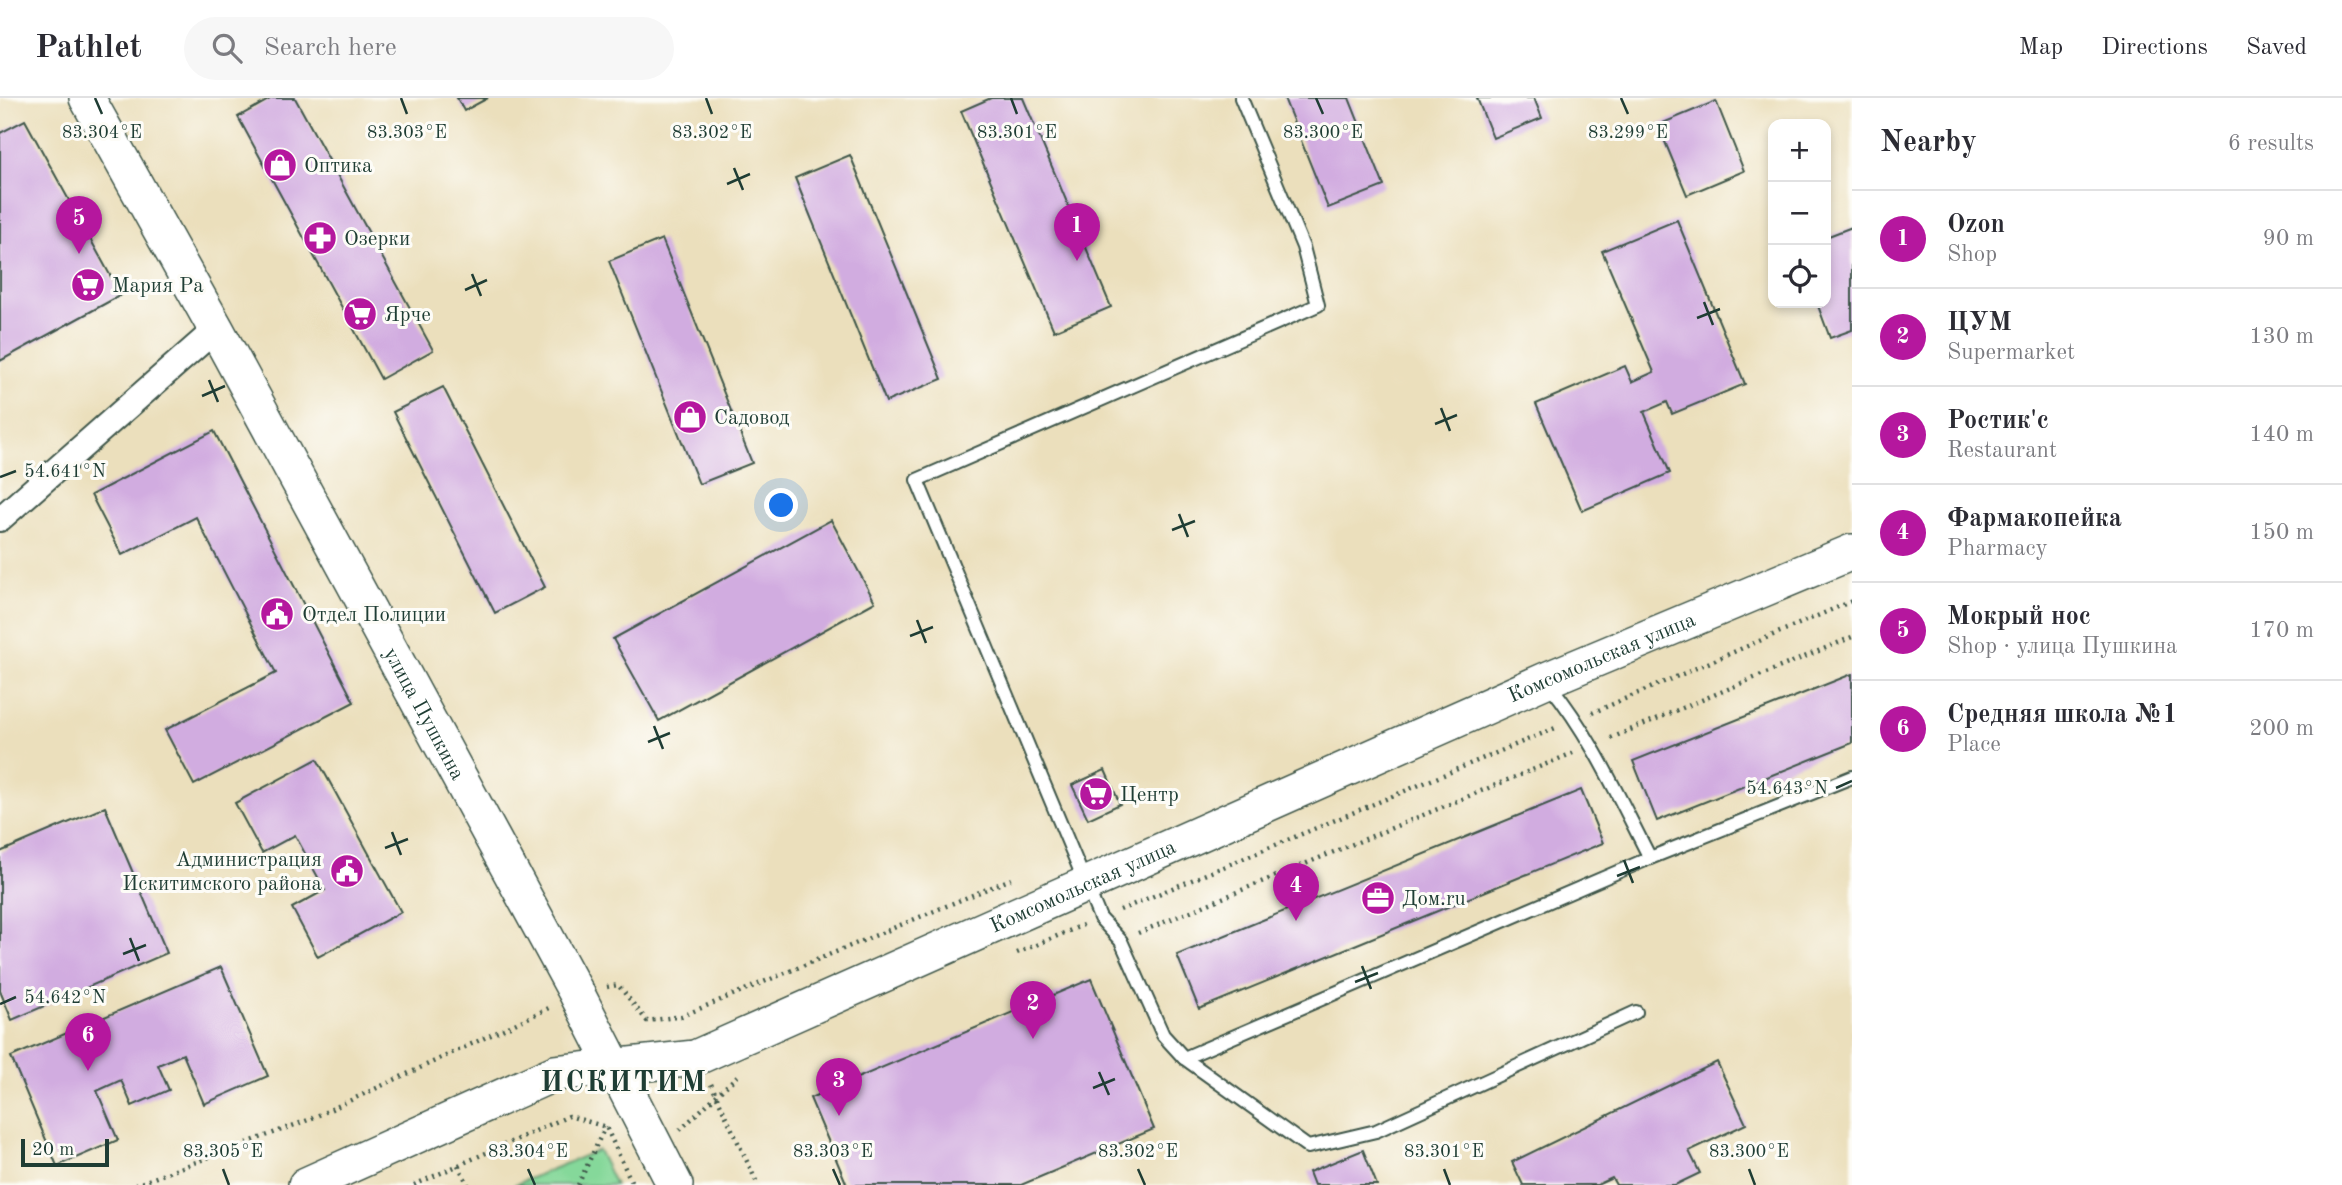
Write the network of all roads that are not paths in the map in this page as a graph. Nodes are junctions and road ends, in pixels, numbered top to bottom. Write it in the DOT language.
graph roads {
  1 [pos="88,98"];
  2 [pos="1241,98"];
  3 [pos="216,329"];
  4 [pos="0,519"];
  5 [pos="1852,552"];
  6 [pos="1546,680"];
  7 [pos="1852,777"];
  8 [pos="1650,858"];
  9 [pos="1088,886"];
  10 [pos="1636,1012"];
  11 [pos="1184,1058"];
  12 [pos="614,1065"];
  13 [pos="306,1185"];
  14 [pos="675,1185"];
  1 -- 3 [label="main road, улица Пушкина"];
  2 -- 9 [label="lane"];
  3 -- 4 [label="street"];
  3 -- 12 [label="main road, улица Пушкина"];
  5 -- 6 [label="main road, Комсомольская улица"];
  6 -- 8 [label="lane"];
  6 -- 9 [label="main road, Комсомольская улица"];
  7 -- 8 [label="lane"];
  8 -- 11 [label="lane"];
  9 -- 11 [label="lane"];
  9 -- 12 [label="main road, Комсомольская улица"];
  10 -- 11 [label="lane"];
  12 -- 13 [label="main road, Комсомольская улица"];
  12 -- 14 [label="main road, улица Пушкина"];
}
